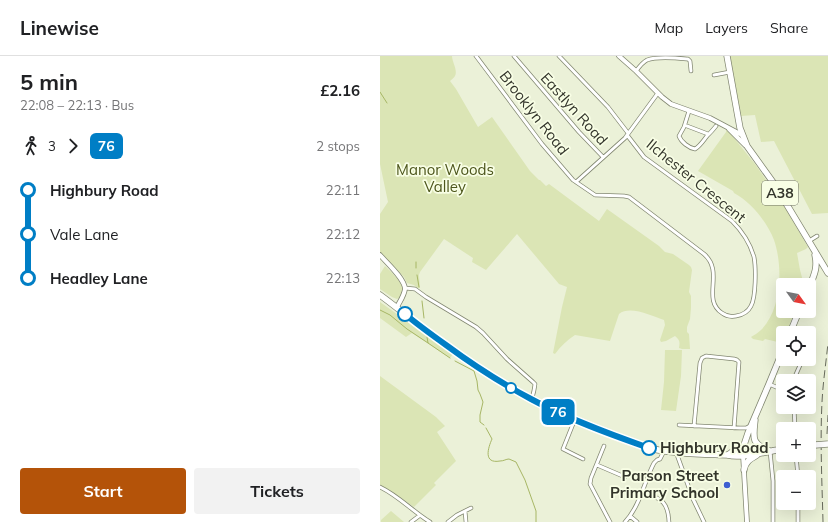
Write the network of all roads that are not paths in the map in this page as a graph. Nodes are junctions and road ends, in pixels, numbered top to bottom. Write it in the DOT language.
graph roads {
  1 [pos="476,56"];
  2 [pos="514,56"];
  3 [pos="559,56"];
  4 [pos="619,56"];
  5 [pos="727,56"];
  6 [pos="636,71"];
  7 [pos="691,71"];
  8 [pos="730,72"];
  9 [pos="714,75"];
  10 [pos="658,93"];
  11 [pos="689,111"];
  12 [pos="739,120"];
  13 [pos="688,126"];
  14 [pos="716,126"];
  15 [pos="726,126"];
  16 [pos="628,134"];
  17 [pos="708,134"];
  18 [pos="742,135"];
  19 [pos="746,146"];
  20 [pos="603,157"];
  21 [pos="576,182"];
  22 [pos="818,236"];
  23 [pos="811,244"];
  24 [pos="380,255"];
  25 [pos="816,272"];
  26 [pos="828,273"];
  27 [pos="813,278"];
  28 [pos="405,288"];
  29 [pos="380,295"];
  30 [pos="397,307"];
  31 [pos="777,366"];
  32 [pos="770,384"];
  33 [pos="776,387"];
  34 [pos="531,399"];
  35 [pos="755,416"];
  36 [pos="574,419"];
  37 [pos="679,425"];
  38 [pos="751,425"];
  39 [pos="694,426"];
  40 [pos="734,428"];
  41 [pos="740,428"];
  42 [pos="748,433"];
  43 [pos="754,438"];
  44 [pos="828,444"];
  45 [pos="816,445"];
  46 [pos="604,446"];
  47 [pos="658,450"];
  48 [pos="776,450"];
  49 [pos="664,451"];
  50 [pos="770,451"];
  51 [pos="676,452"];
  52 [pos="742,453"];
  53 [pos="761,453"];
  54 [pos="661,457"];
  55 [pos="583,459"];
  56 [pos="597,465"];
  57 [pos="744,470"];
  58 [pos="625,477"];
  59 [pos="380,487"];
  60 [pos="642,491"];
  61 [pos="471,508"];
  62 [pos="798,510"];
  63 [pos="464,511"];
  64 [pos="420,516"];
  65 [pos="630,516"];
  66 [pos="412,522"];
  67 [pos="430,522"];
  68 [pos="448,522"];
  69 [pos="466,522"];
  70 [pos="610,522"];
  71 [pos="625,522"];
  72 [pos="637,522"];
  73 [pos="669,522"];
  74 [pos="704,522"];
  75 [pos="747,522"];
  76 [pos="773,522"];
  77 [pos="798,522"];
  1 -- 21 [label="street, Brooklyn Road"];
  2 -- 20 [label="street, Eastlyn Road"];
  3 -- 16 [label="street"];
  4 -- 6 [label="street"];
  5 -- 8 [label="highway, A38"];
  6 -- 7 [label="street"];
  6 -- 10 [label="street"];
  8 -- 9 [label="street"];
  8 -- 12 [label="highway, A38"];
  10 -- 11 [label="street"];
  10 -- 16 [label="street"];
  11 -- 15 [label="street"];
  11 -- 17 [label="street"];
  12 -- 15 [label="street"];
  12 -- 18 [label="highway, A38"];
  13 -- 17 [label="street"];
  14 -- 17 [label="street"];
  15 -- 18 [label="street"];
  15 -- 19 [label="street"];
  16 -- 20 [label="street"];
  16 -- 21 [label="street, Ilchester Crescent"];
  18 -- 19 [label="highway, A38"];
  19 -- 23 [label="highway, A38"];
  20 -- 21 [label="street"];
  22 -- 23 [label="street"];
  23 -- 25 [label="highway, A38"];
  23 -- 26 [label="highway, A38"];
  24 -- 28 [label="street"];
  25 -- 26 [label="highway, A38"];
  25 -- 27 [label="highway, A38"];
  28 -- 30 [label="street"];
  28 -- 34 [label="street"];
  29 -- 30 [label="highway"];
  30 -- 34 [label="highway"];
  31 -- 32 [label="highway"];
  32 -- 33 [label="street"];
  32 -- 35 [label="highway"];
  34 -- 36 [label="highway"];
  35 -- 38 [label="highway"];
  35 -- 43 [label="highway"];
  36 -- 47 [label="highway"];
  36 -- 55 [label="street"];
  37 -- 39 [label="street"];
  38 -- 41 [label="street"];
  38 -- 42 [label="highway"];
  39 -- 40 [label="street"];
  39 -- 40 [label="street"];
  40 -- 41 [label="street"];
  41 -- 42 [label="street"];
  42 -- 43 [label="highway"];
  42 -- 52 [label="highway"];
  43 -- 50 [label="highway"];
  44 -- 45 [label="highway, bridge"];
  46 -- 56 [label="street"];
  47 -- 49 [label="highway"];
  47 -- 54 [label="street"];
  48 -- 50 [label="highway"];
  49 -- 51 [label="highway"];
  49 -- 54 [label="street"];
  50 -- 53 [label="highway"];
  50 -- 76 [label="street"];
  51 -- 52 [label="highway"];
  51 -- 74 [label="street"];
  52 -- 53 [label="highway"];
  52 -- 57 [label="street"];
  53 -- 57 [label="highway"];
  54 -- 60 [label="street"];
  56 -- 58 [label="street"];
  56 -- 70 [label="street"];
  57 -- 75 [label="street"];
  59 -- 64 [label="street"];
  60 -- 65 [label="street"];
  60 -- 73 [label="street"];
  61 -- 63 [label="street"];
  62 -- 77 [label="street"];
  63 -- 68 [label="street"];
  63 -- 69 [label="street"];
  64 -- 66 [label="street"];
  64 -- 67 [label="street"];
  65 -- 71 [label="street"];
  65 -- 72 [label="street"];
}
